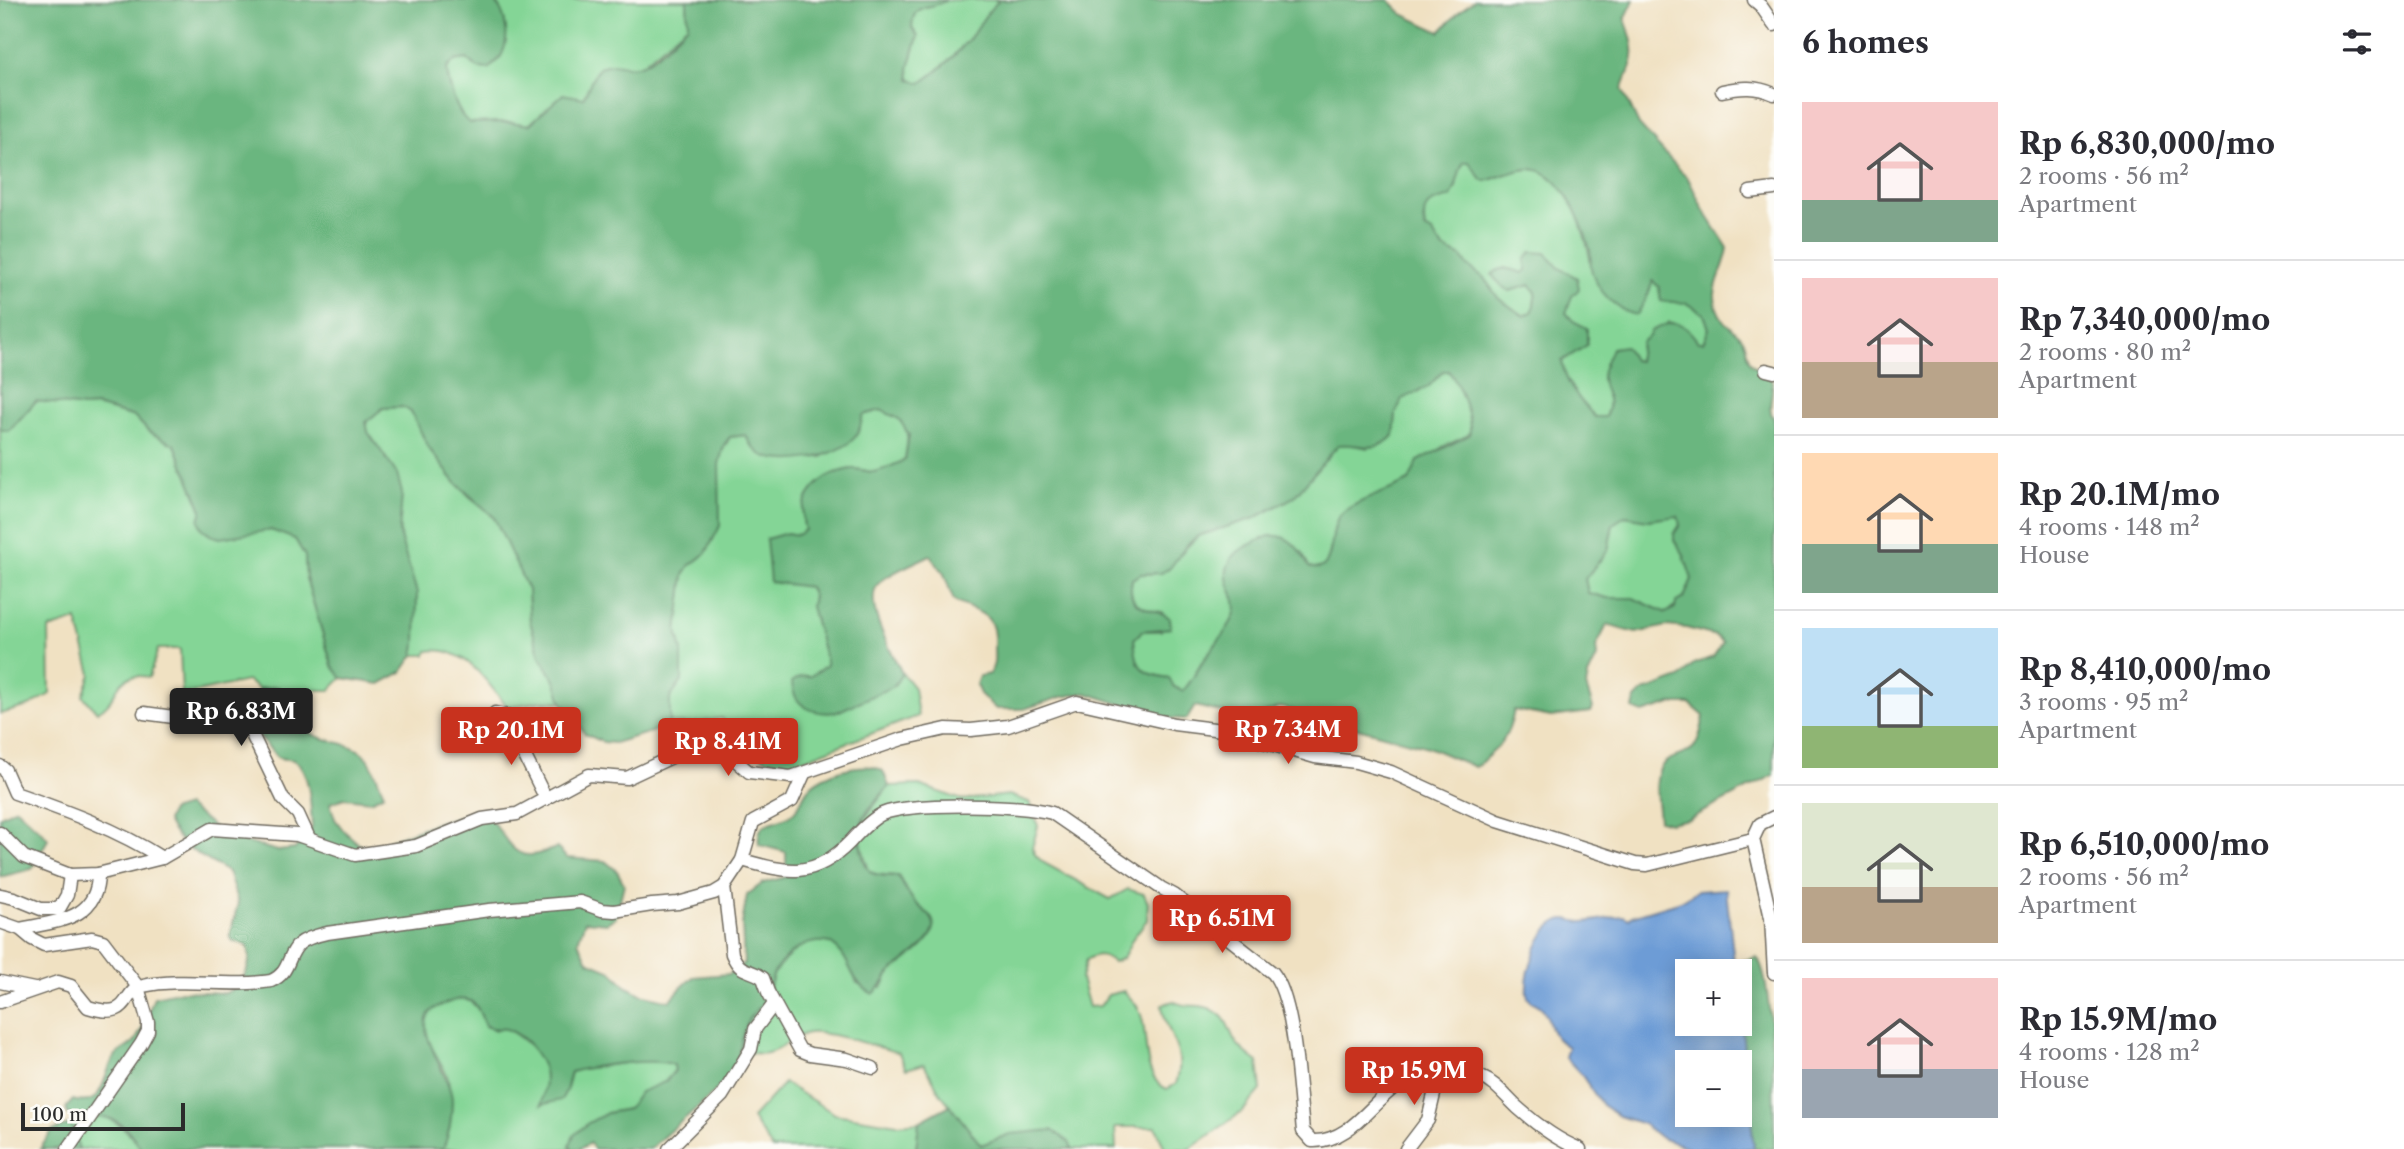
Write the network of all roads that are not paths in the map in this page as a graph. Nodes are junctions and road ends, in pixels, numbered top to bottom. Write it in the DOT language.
graph roads {
  1 [pos="1754,0"];
  2 [pos="1774,25"];
  3 [pos="1722,91"];
  4 [pos="1774,94"];
  5 [pos="1774,189"];
  6 [pos="1750,192"];
  7 [pos="144,713"];
  8 [pos="495,713"];
  9 [pos="0,766"];
  10 [pos="804,774"];
  11 [pos="546,799"];
  12 [pos="1774,817"];
  13 [pos="0,834"];
  14 [pos="309,838"];
  15 [pos="1753,839"];
  16 [pos="162,858"];
  17 [pos="742,860"];
  18 [pos="98,874"];
  19 [pos="70,875"];
  20 [pos="724,887"];
  21 [pos="1,895"];
  22 [pos="0,922"];
  23 [pos="20,929"];
  24 [pos="1774,973"];
  25 [pos="0,982"];
  26 [pos="138,987"];
  27 [pos="38,989"];
  28 [pos="0,1002"];
  29 [pos="774,1004"];
  30 [pos="873,1068"];
  31 [pos="1439,1073"];
  32 [pos="68,1149"];
  33 [pos="669,1149"];
  34 [pos="1406,1149"];
  35 [pos="1580,1149"];
  1 -- 2 [label="street"];
  3 -- 4 [label="street"];
  5 -- 6 [label="street"];
  7 -- 14 [label="street"];
  8 -- 11 [label="street"];
  9 -- 16 [label="street"];
  10 -- 11 [label="street"];
  10 -- 15 [label="street"];
  10 -- 17 [label="street"];
  11 -- 14 [label="street"];
  12 -- 15 [label="street"];
  13 -- 19 [label="street"];
  14 -- 16 [label="street"];
  15 -- 24 [label="street"];
  16 -- 18 [label="street"];
  17 -- 20 [label="street"];
  17 -- 31 [label="street"];
  18 -- 19 [label="street"];
  18 -- 23 [label="street"];
  19 -- 21 [label="street"];
  20 -- 26 [label="street"];
  20 -- 29 [label="street"];
  22 -- 23 [label="street"];
  23 -- 26 [label="street"];
  25 -- 27 [label="street"];
  26 -- 27 [label="street"];
  26 -- 32 [label="street"];
  27 -- 28 [label="street"];
  29 -- 30 [label="street"];
  29 -- 33 [label="street"];
  31 -- 34 [label="street"];
  31 -- 35 [label="street"];
}
